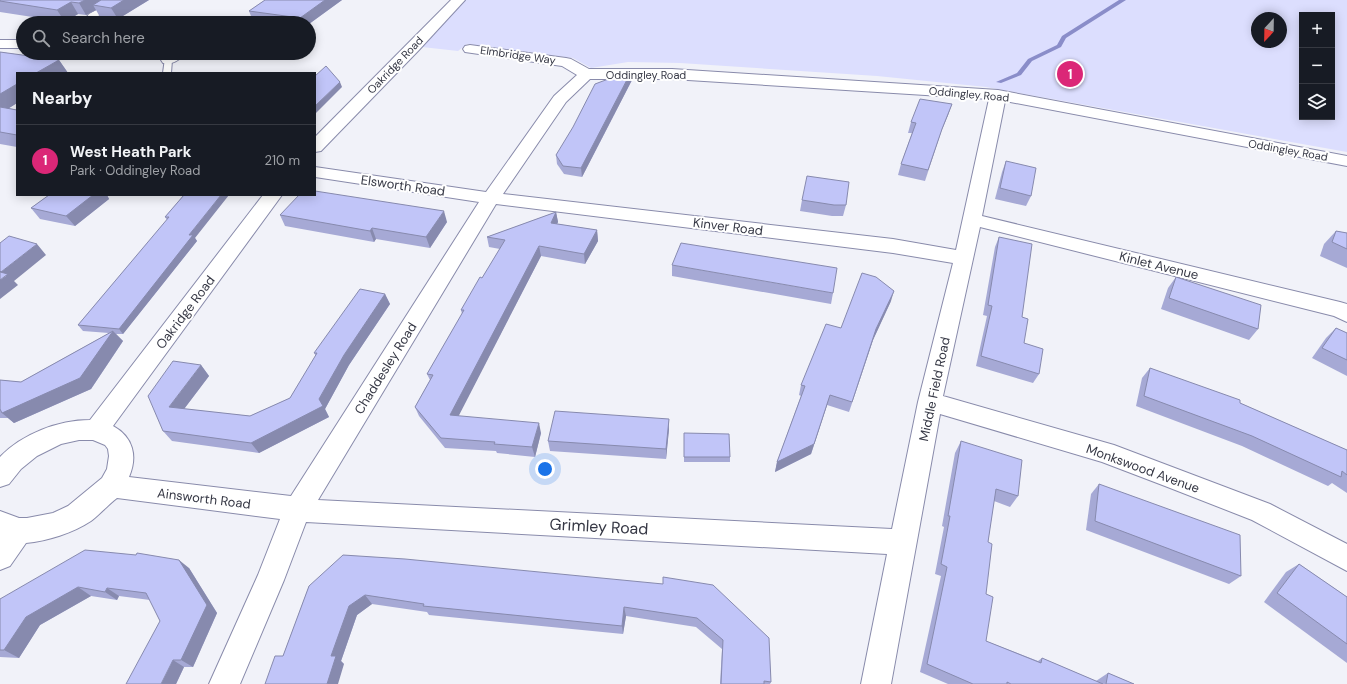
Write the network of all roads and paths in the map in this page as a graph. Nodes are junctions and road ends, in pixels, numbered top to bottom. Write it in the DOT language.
graph roads {
  1 [pos="120,0"];
  2 [pos="458,0"];
  3 [pos="92,16"];
  4 [pos="0,44"];
  5 [pos="16,44"];
  6 [pos="470,49"];
  7 [pos="586,74"];
  8 [pos="998,96"];
  9 [pos="316,146"];
  10 [pos="1347,161"];
  11 [pos="316,172"];
  12 [pos="272,196"];
  13 [pos="492,198"];
  14 [pos="971,219"];
  15 [pos="964,258"];
  16 [pos="1347,314"];
  17 [pos="930,402"];
  18 [pos="97,429"];
  19 [pos="1,473"];
  20 [pos="112,486"];
  21 [pos="297,510"];
  22 [pos="9,527"];
  23 [pos="902,542"];
  24 [pos="0,557"];
  25 [pos="1347,558"];
  26 [pos="224,684"];
  27 [pos="876,684"];
  1 -- 3 [label="lane"];
  2 -- 9 [label="street, Oakridge Road"];
  4 -- 5 [label="street"];
  6 -- 7 [label="street, Elmbridge Way"];
  7 -- 8 [label="street, Oddingley Road"];
  7 -- 13 [label="street, Chaddesley Road"];
  8 -- 10 [label="street, Oddingley Road"];
  8 -- 14 [label="street, Middle Field Road"];
  11 -- 13 [label="street, Elsworth Road"];
  12 -- 18 [label="street, Oakridge Road"];
  13 -- 15 [label="street, Kinver Road"];
  13 -- 21 [label="street, Chaddesley Road"];
  14 -- 15 [label="street, Middle Field Road"];
  14 -- 16 [label="street, Kinlet Avenue"];
  15 -- 17 [label="street, Middle Field Road"];
  17 -- 23 [label="street, Middle Field Road"];
  17 -- 25 [label="street, Monkswood Avenue"];
  18 -- 19 [label="street"];
  18 -- 20 [label="street"];
  20 -- 21 [label="street, Ainsworth Road"];
  20 -- 22 [label="street"];
  21 -- 23 [label="street, Grimley Road"];
  21 -- 26 [label="street, Chaddesley Road"];
  22 -- 24 [label="street"];
  23 -- 27 [label="street, Middle Field Road"];
}
